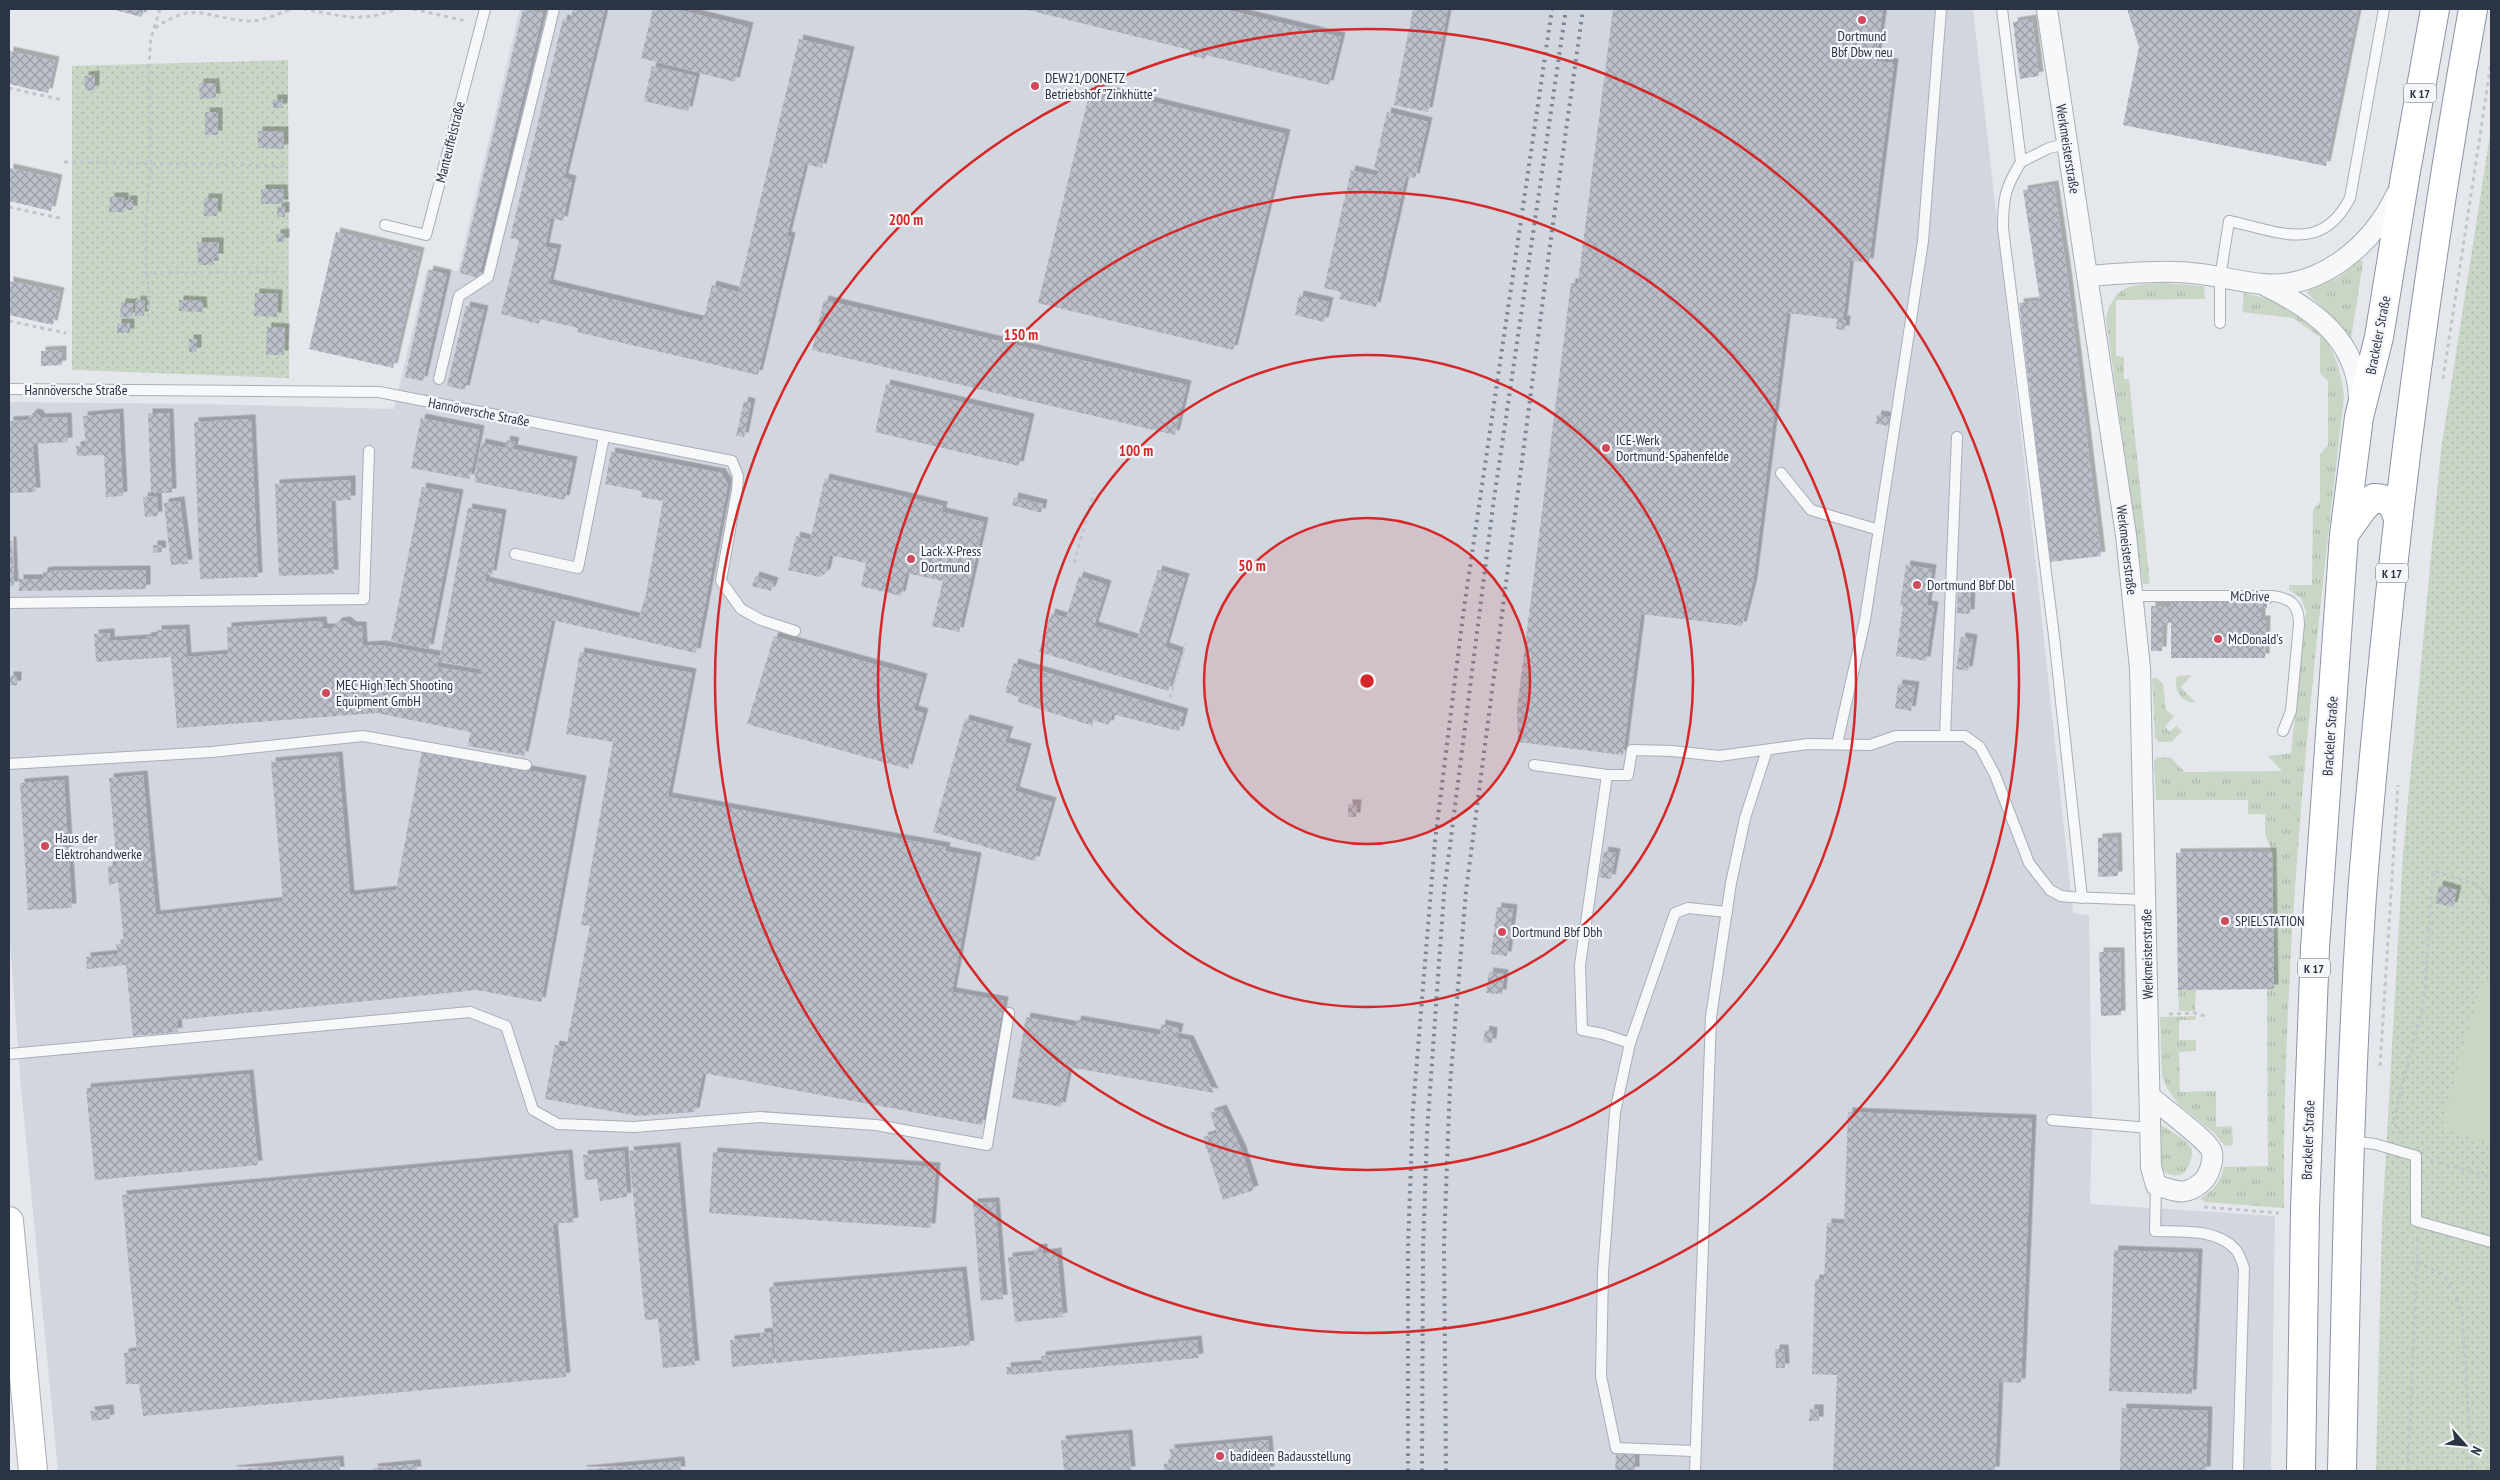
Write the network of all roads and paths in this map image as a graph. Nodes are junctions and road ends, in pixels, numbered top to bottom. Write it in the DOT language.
graph roads {
  1 [pos="160,9"];
  2 [pos="292,9"];
  3 [pos="303,9"];
  4 [pos="396,9"];
  5 [pos="413,9"];
  6 [pos="485,9"];
  7 [pos="554,9"];
  8 [pos="1941,9"];
  9 [pos="2002,9"];
  10 [pos="2047,9"];
  11 [pos="2384,9"];
  12 [pos="2435,9"];
  13 [pos="2473,9"];
  14 [pos="464,21"];
  15 [pos="154,28"];
  16 [pos="2491,64"];
  17 [pos="9,88"];
  18 [pos="63,100"];
  19 [pos="2067,144"];
  20 [pos="64,162"];
  21 [pos="2021,162"];
  22 [pos="151,163"];
  23 [pos="287,166"];
  24 [pos="2405,177"];
  25 [pos="9,207"];
  26 [pos="64,218"];
  27 [pos="386,225"];
  28 [pos="288,272"];
  29 [pos="146,273"];
  30 [pos="2088,276"];
  31 [pos="2220,278"];
  32 [pos="2264,285"];
  33 [pos="148,318"];
  34 [pos="9,321"];
  35 [pos="2220,323"];
  36 [pos="66,333"];
  37 [pos="439,379"];
  38 [pos="2442,383"];
  39 [pos="9,389"];
  40 [pos="2359,417"];
  41 [pos="604,437"];
  42 [pos="1957,437"];
  43 [pos="369,451"];
  44 [pos="1781,474"];
  45 [pos="1094,492"];
  46 [pos="2398,519"];
  47 [pos="1879,530"];
  48 [pos="2344,535"];
  49 [pos="515,554"];
  50 [pos="1074,563"];
  51 [pos="2132,596"];
  52 [pos="9,603"];
  53 [pos="795,631"];
  54 [pos="1186,643"];
  55 [pos="1170,698"];
  56 [pos="2283,731"];
  57 [pos="1945,735"];
  58 [pos="1837,744"];
  59 [pos="1767,750"];
  60 [pos="9,764"];
  61 [pos="526,765"];
  62 [pos="1534,765"];
  63 [pos="1607,775"];
  64 [pos="2399,776"];
  65 [pos="2082,898"];
  66 [pos="2146,900"];
  67 [pos="2491,905"];
  68 [pos="1726,912"];
  69 [pos="1009,1013"];
  70 [pos="2148,1015"];
  71 [pos="2208,1016"];
  72 [pos="1630,1043"];
  73 [pos="9,1054"];
  74 [pos="2380,1068"];
  75 [pos="2150,1096"];
  76 [pos="2052,1120"];
  77 [pos="2150,1128"];
  78 [pos="2350,1141"];
  79 [pos="2416,1156"];
  80 [pos="2491,1177"];
  81 [pos="2156,1185"];
  82 [pos="2178,1192"];
  83 [pos="9,1221"];
  84 [pos="2416,1221"];
  85 [pos="2279,1222"];
  86 [pos="2491,1242"];
  87 [pos="2417,1262"];
  88 [pos="1694,1451"];
  89 [pos="33,1471"];
  90 [pos="1695,1471"];
  91 [pos="2238,1471"];
  92 [pos="2301,1471"];
  93 [pos="2342,1471"];
  94 [pos="2408,1471"];
  95 [pos="2472,1471"];
  1 -- 15 [label="path"];
  2 -- 15 [label="path"];
  3 -- 4 [label="path"];
  5 -- 14 [label="path"];
  6 -- 27 [label="lane, Manteuffelstraße"];
  7 -- 37 [label="lane"];
  8 -- 47 [label="lane"];
  9 -- 21 [label="lane"];
  10 -- 19 [label="street, Werkmeisterstraße"];
  11 -- 31 [label="lane"];
  12 -- 24 [label="main road, Brackeler Straße / K 17"];
  13 -- 46 [label="main road, K 17"];
  15 -- 22 [label="path"];
  16 -- 38 [label="path"];
  17 -- 18 [label="path"];
  19 -- 21 [label="lane"];
  19 -- 30 [label="street, Werkmeisterstraße"];
  20 -- 22 [label="path"];
  21 -- 65 [label="lane"];
  22 -- 23 [label="path"];
  22 -- 29 [label="path"];
  24 -- 32 [label="street"];
  24 -- 40 [label="main road, Brackeler Straße / K 17"];
  25 -- 26 [label="path"];
  28 -- 29 [label="path"];
  29 -- 33 [label="path"];
  30 -- 31 [label="street"];
  30 -- 51 [label="street, Werkmeisterstraße"];
  31 -- 32 [label="street"];
  31 -- 35 [label="lane"];
  32 -- 40 [label="street"];
  34 -- 36 [label="path"];
  39 -- 41 [label="lane, Hannöversche Straße"];
  40 -- 48 [label="main road, Brackeler Straße / K 17"];
  41 -- 49 [label="lane"];
  41 -- 53 [label="lane, Hannöversche Straße"];
  42 -- 57 [label="lane"];
  43 -- 52 [label="lane"];
  44 -- 47 [label="lane"];
  45 -- 50 [label="path"];
  46 -- 48 [label="main road"];
  46 -- 78 [label="main road, K 17"];
  47 -- 58 [label="lane"];
  48 -- 92 [label="main road, Brackeler Straße / K 17"];
  51 -- 56 [label="lane, McDrive"];
  51 -- 66 [label="street, Werkmeisterstraße"];
  54 -- 55 [label="path"];
  57 -- 58 [label="lane"];
  57 -- 65 [label="lane"];
  58 -- 59 [label="lane"];
  59 -- 63 [label="lane"];
  59 -- 68 [label="lane"];
  60 -- 61 [label="lane"];
  62 -- 63 [label="lane"];
  63 -- 72 [label="lane"];
  64 -- 74 [label="path"];
  65 -- 66 [label="lane"];
  66 -- 70 [label="street, Werkmeisterstraße"];
  67 -- 79 [label="path"];
  68 -- 72 [label="lane"];
  68 -- 88 [label="lane"];
  69 -- 73 [label="lane"];
  70 -- 71 [label="path"];
  70 -- 75 [label="street, Werkmeisterstraße"];
  72 -- 88 [label="lane"];
  75 -- 77 [label="street, Werkmeisterstraße"];
  75 -- 82 [label="street"];
  76 -- 77 [label="lane"];
  77 -- 81 [label="street, Werkmeisterstraße"];
  78 -- 79 [label="lane"];
  78 -- 93 [label="main road, K 17"];
  79 -- 80 [label="path"];
  79 -- 84 [label="lane"];
  81 -- 82 [label="street"];
  81 -- 91 [label="lane"];
  82 -- 85 [label="path"];
  83 -- 89 [label="main road"];
  84 -- 86 [label="lane"];
  84 -- 87 [label="path"];
  87 -- 94 [label="path"];
  87 -- 95 [label="path"];
  88 -- 90 [label="lane"];
}
